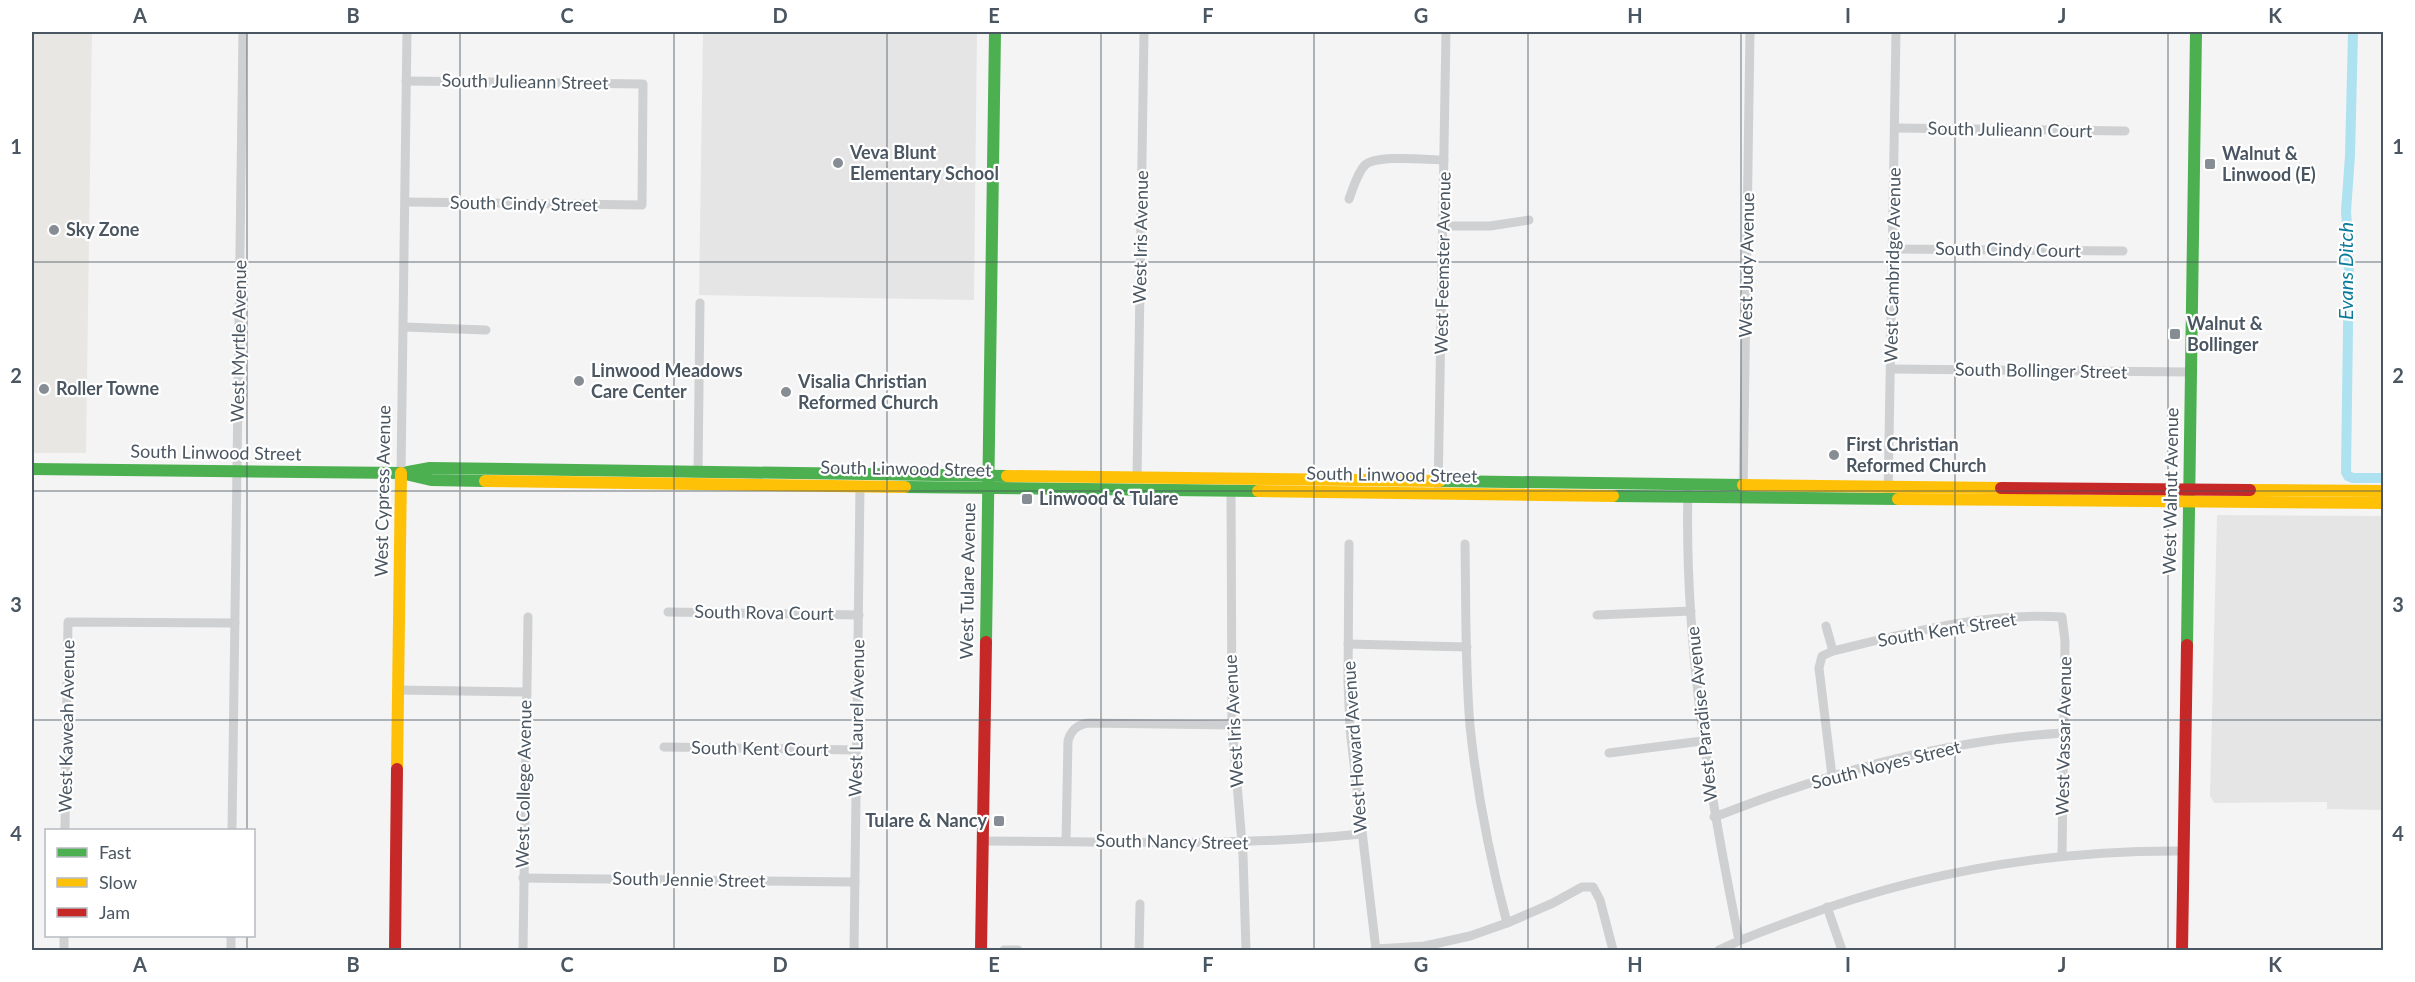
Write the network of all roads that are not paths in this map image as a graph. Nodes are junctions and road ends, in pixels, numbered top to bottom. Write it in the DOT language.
graph roads {
  1 [pos="243,32"];
  2 [pos="407,32"];
  3 [pos="995,32"];
  4 [pos="1144,32"];
  5 [pos="1446,32"];
  6 [pos="1750,32"];
  7 [pos="1896,32"];
  8 [pos="2196,32"];
  9 [pos="406,81"];
  10 [pos="1896,128"];
  11 [pos="2125,131"];
  12 [pos="1444,160"];
  13 [pos="1349,199"];
  14 [pos="406,202"];
  15 [pos="642,205"];
  16 [pos="1529,220"];
  17 [pos="1442,226"];
  18 [pos="1893,249"];
  19 [pos="2123,251"];
  20 [pos="700,303"];
  21 [pos="404,327"];
  22 [pos="486,330"];
  23 [pos="1891,369"];
  24 [pos="2191,372"];
  25 [pos="32,469"];
  26 [pos="238,471"];
  27 [pos="698,471"];
  28 [pos="401,473"];
  29 [pos="844,473"];
  30 [pos="1137,477"];
  31 [pos="988,482"];
  32 [pos="636,484"];
  33 [pos="860,486"];
  34 [pos="1439,488"];
  35 [pos="1150,490"];
  36 [pos="1231,491"];
  37 [pos="1688,491"];
  38 [pos="1743,491"];
  39 [pos="2384,491"];
  40 [pos="1888,493"];
  41 [pos="2188,496"];
  42 [pos="2384,503"];
  43 [pos="1349,544"];
  44 [pos="1465,544"];
  45 [pos="1691,611"];
  46 [pos="668,612"];
  47 [pos="859,615"];
  48 [pos="1597,615"];
  49 [pos="528,617"];
  50 [pos="2062,617"];
  51 [pos="235,623"];
  52 [pos="1826,626"];
  53 [pos="1348,644"];
  54 [pos="1467,646"];
  55 [pos="1833,651"];
  56 [pos="398,690"];
  57 [pos="526,692"];
  58 [pos="1232,725"];
  59 [pos="2063,733"];
  60 [pos="1702,741"];
  61 [pos="664,747"];
  62 [pos="856,750"];
  63 [pos="1610,753"];
  64 [pos="1832,776"];
  65 [pos="1714,817"];
  66 [pos="65,829"];
  67 [pos="232,829"];
  68 [pos="1361,834"];
  69 [pos="982,841"];
  70 [pos="1066,842"];
  71 [pos="1242,843"];
  72 [pos="2184,851"];
  73 [pos="2062,856"];
  74 [pos="523,878"];
  75 [pos="855,882"];
  76 [pos="1140,904"];
  77 [pos="1827,908"];
  78 [pos="1507,923"];
  79 [pos="1739,940"];
  80 [pos="1004,950"];
  81 [pos="1376,950"];
  82 [pos="395,951"];
  83 [pos="523,951"];
  84 [pos="854,951"];
  85 [pos="981,951"];
  86 [pos="1018,951"];
  87 [pos="1139,951"];
  88 [pos="1246,951"];
  89 [pos="1613,951"];
  90 [pos="1719,951"];
  91 [pos="1842,951"];
  92 [pos="2182,951"];
  1 -- 26 [label="street, West Myrtle Avenue"];
  2 -- 9 [label="street, West Cypress Avenue"];
  3 -- 31 [label="street, West Tulare Avenue"];
  4 -- 30 [label="street, West Iris Avenue"];
  5 -- 12 [label="street, West Feemster Avenue"];
  6 -- 38 [label="street, West Judy Avenue"];
  7 -- 10 [label="street, West Cambridge Avenue"];
  8 -- 24 [label="street, West Walnut Avenue"];
  9 -- 14 [label="street, West Cypress Avenue"];
  9 -- 15 [label="street, South Julieann Street"];
  10 -- 11 [label="street, South Julieann Court"];
  10 -- 18 [label="street, West Cambridge Avenue"];
  12 -- 13 [label="street"];
  12 -- 17 [label="street, West Feemster Avenue"];
  14 -- 15 [label="street, South Cindy Street"];
  14 -- 21 [label="street, West Cypress Avenue"];
  16 -- 17 [label="street"];
  17 -- 34 [label="street, West Feemster Avenue"];
  18 -- 19 [label="street, South Cindy Court"];
  18 -- 23 [label="street, West Cambridge Avenue"];
  20 -- 27 [label="street"];
  21 -- 22 [label="street"];
  21 -- 28 [label="street, West Cypress Avenue"];
  23 -- 24 [label="street, South Bollinger Street"];
  23 -- 40 [label="street, West Cambridge Avenue"];
  24 -- 41 [label="street, West Walnut Avenue"];
  25 -- 26 [label="street, South Linwood Street"];
  26 -- 28 [label="street, South Linwood Street"];
  26 -- 51 [label="street, West Myrtle Avenue"];
  27 -- 28 [label="street, South Linwood Street"];
  27 -- 29 [label="street, South Linwood Street"];
  27 -- 32 [label="street"];
  28 -- 32 [label="street, South Linwood Street"];
  28 -- 56 [label="street, West Cypress Avenue"];
  29 -- 31 [label="street, South Linwood Street"];
  29 -- 33 [label="street"];
  30 -- 31 [label="street, South Linwood Street"];
  30 -- 34 [label="street, South Linwood Street"];
  30 -- 35 [label="street"];
  31 -- 33 [label="street, South Linwood Street"];
  31 -- 35 [label="street, South Linwood Street"];
  31 -- 69 [label="street, West Tulare Avenue"];
  32 -- 33 [label="street, South Linwood Street"];
  33 -- 47 [label="street, West Laurel Avenue"];
  34 -- 36 [label="street, South Linwood Street"];
  34 -- 37 [label="street, South Linwood Street"];
  35 -- 36 [label="street, South Linwood Street"];
  36 -- 58 [label="street, West Iris Avenue"];
  37 -- 38 [label="street, South Linwood Street"];
  37 -- 45 [label="street, West Paradise Avenue"];
  38 -- 40 [label="street, South Linwood Street"];
  39 -- 41 [label="street, South Linwood Street"];
  40 -- 41 [label="street, South Linwood Street"];
  41 -- 42 [label="street, South Linwood Street"];
  41 -- 72 [label="street, West Walnut Avenue"];
  43 -- 53 [label="street, West Howard Avenue"];
  44 -- 54 [label="street"];
  45 -- 48 [label="street"];
  45 -- 60 [label="street, West Paradise Avenue"];
  46 -- 47 [label="street, South Rova Court"];
  47 -- 62 [label="street, West Laurel Avenue"];
  49 -- 57 [label="street, West College Avenue"];
  50 -- 55 [label="street, South Kent Street"];
  50 -- 59 [label="street, West Vassar Avenue"];
  51 -- 66 [label="street, West Kaweah Avenue"];
  51 -- 67 [label="street, West Myrtle Avenue"];
  52 -- 55 [label="street"];
  53 -- 54 [label="street"];
  53 -- 68 [label="street, West Howard Avenue"];
  54 -- 78 [label="street"];
  55 -- 64 [label="street"];
  56 -- 57 [label="street"];
  56 -- 82 [label="street, West Cypress Avenue"];
  57 -- 74 [label="street, West College Avenue"];
  58 -- 70 [label="street"];
  58 -- 71 [label="street, West Iris Avenue"];
  59 -- 64 [label="street, South Noyes Street"];
  59 -- 73 [label="street, West Vassar Avenue"];
  60 -- 63 [label="street"];
  60 -- 65 [label="street, West Paradise Avenue"];
  61 -- 62 [label="street, South Kent Court"];
  62 -- 75 [label="street, West Laurel Avenue"];
  64 -- 65 [label="street, South Noyes Street"];
  65 -- 79 [label="street, West Paradise Avenue"];
  68 -- 71 [label="street, South Nancy Street"];
  68 -- 81 [label="street, West Howard Avenue"];
  69 -- 70 [label="street, South Nancy Street"];
  69 -- 85 [label="street, West Tulare Avenue"];
  70 -- 71 [label="street, South Nancy Street"];
  71 -- 88 [label="street, West Iris Avenue"];
  72 -- 73 [label="street"];
  72 -- 92 [label="street, West Walnut Avenue"];
  73 -- 77 [label="street"];
  74 -- 75 [label="street, South Jennie Street"];
  74 -- 83 [label="street, West College Avenue"];
  75 -- 84 [label="street, West Laurel Avenue"];
  76 -- 87 [label="street"];
  77 -- 79 [label="street"];
  77 -- 91 [label="street"];
  78 -- 81 [label="street"];
  78 -- 89 [label="street"];
  79 -- 90 [label="street"];
  80 -- 86 [label="street"];
}
